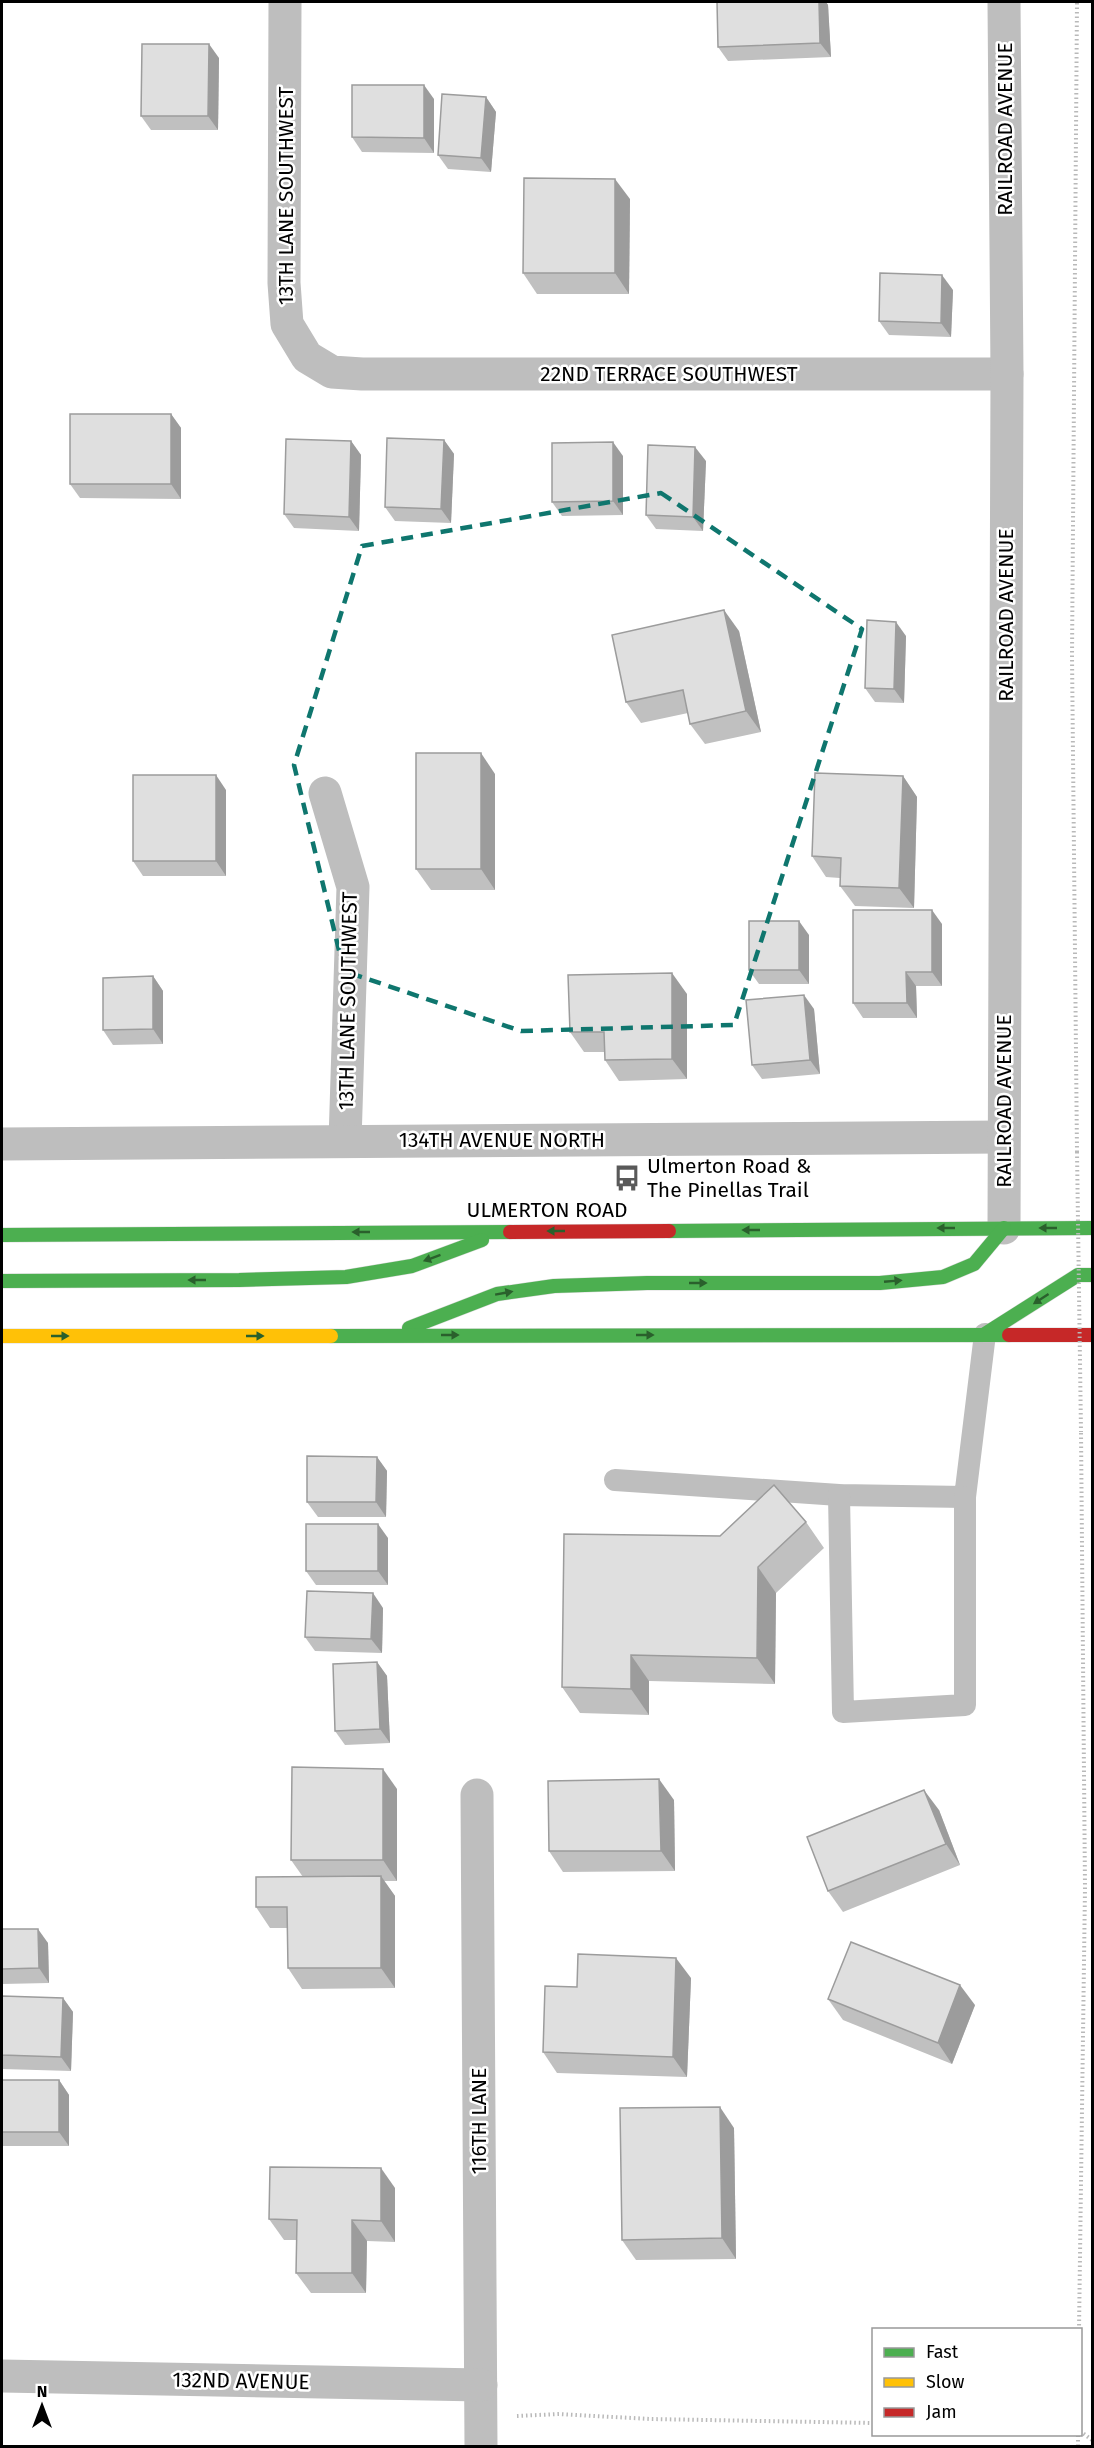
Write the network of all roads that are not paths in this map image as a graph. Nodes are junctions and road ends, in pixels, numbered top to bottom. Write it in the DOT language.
graph roads {
  1 [pos="285,2"];
  2 [pos="1005,2"];
  3 [pos="332,372"];
  4 [pos="1007,374"];
  5 [pos="325,793"];
  6 [pos="1003,1137"];
  7 [pos="345,1141"];
  8 [pos="2,1144"];
  9 [pos="1004,1228"];
  10 [pos="1092,1228"];
  11 [pos="507,1231"];
  12 [pos="2,1235"];
  13 [pos="1092,1275"];
  14 [pos="2,1281"];
  15 [pos="986,1334"];
  16 [pos="1092,1335"];
  17 [pos="2,1336"];
  18 [pos="390,1336"];
  19 [pos="615,1480"];
  20 [pos="839,1495"];
  21 [pos="966,1497"];
  22 [pos="477,1795"];
  23 [pos="2,2376"];
  24 [pos="481,2416"];
  1 -- 3 [label="street, 13TH LANE SOUTHWEST"];
  2 -- 4 [label="street, RAILROAD AVENUE"];
  3 -- 4 [label="street, 22ND TERRACE SOUTHWEST"];
  4 -- 6 [label="street, RAILROAD AVENUE"];
  5 -- 7 [label="street, 13TH LANE SOUTHWEST"];
  6 -- 7 [label="street, 134TH AVENUE NORTH"];
  6 -- 9 [label="street, RAILROAD AVENUE"];
  7 -- 8 [label="street, 134TH AVENUE NORTH"];
  10 -- 9 [label="main road, ULMERTON ROAD, one-way"];
  9 -- 11 [label="main road, ULMERTON ROAD, one-way"];
  18 -- 9 [label="main road, one-way"];
  11 -- 12 [label="main road, ULMERTON ROAD, one-way"];
  11 -- 14 [label="main road, one-way"];
  13 -- 15 [label="main road, one-way"];
  15 -- 16 [label="main road"];
  18 -- 15 [label="main road, one-way"];
  15 -- 21 [label="lane"];
  17 -- 18 [label="main road, one-way"];
  19 -- 20 [label="lane"];
  20 -- 21 [label="lane"];
  20 -- 21 [label="lane"];
  22 -- 24 [label="street, 116TH LANE"];
  23 -- 24 [label="street, 132ND AVENUE"];
}
